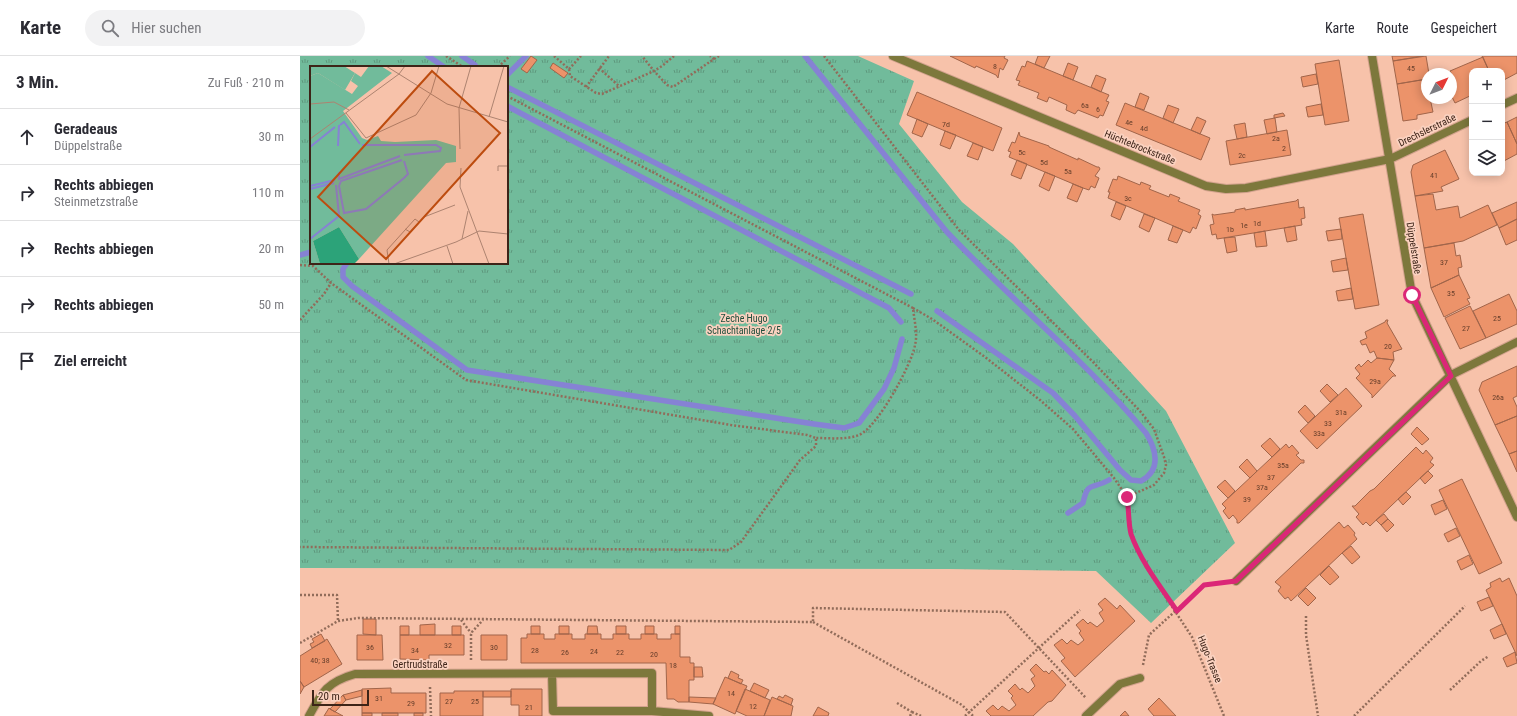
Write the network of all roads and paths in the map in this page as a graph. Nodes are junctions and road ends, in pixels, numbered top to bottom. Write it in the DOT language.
graph roads {
  1 [pos="446,56"];
  2 [pos="510,56"];
  3 [pos="554,56"];
  4 [pos="581,56"];
  5 [pos="609,56"];
  6 [pos="642,56"];
  7 [pos="674,56"];
  8 [pos="710,56"];
  9 [pos="719,56"];
  10 [pos="824,56"];
  11 [pos="893,56"];
  12 [pos="1372,56"];
  13 [pos="714,59"];
  14 [pos="461,66"];
  15 [pos="499,66"];
  16 [pos="599,68"];
  17 [pos="569,69"];
  18 [pos="654,71"];
  19 [pos="586,87"];
  20 [pos="620,87"];
  21 [pos="508,97"];
  22 [pos="1517,98"];
  23 [pos="1504,104"];
  24 [pos="1469,121"];
  25 [pos="1390,159"];
  26 [pos="300,265"];
  27 [pos="313,266"];
  28 [pos="332,283"];
  29 [pos="913,308"];
  30 [pos="300,320"];
  31 [pos="1517,342"];
  32 [pos="1451,376"];
  33 [pos="816,438"];
  34 [pos="1127,497"];
  35 [pos="1517,517"];
  36 [pos="300,547"];
  37 [pos="1236,581"];
  38 [pos="300,595"];
  39 [pos="1465,606"];
  40 [pos="1080,610"];
  41 [pos="1177,611"];
  42 [pos="1306,616"];
  43 [pos="461,620"];
  44 [pos="483,620"];
  45 [pos="338,621"];
  46 [pos="813,622"];
  47 [pos="471,633"];
  48 [pos="300,643"];
  49 [pos="1039,649"];
  50 [pos="1489,656"];
  51 [pos="471,665"];
  52 [pos="552,674"];
  53 [pos="1140,678"];
  54 [pos="430,686"];
  55 [pos="1450,690"];
  56 [pos="897,704"];
  57 [pos="1095,707"];
  58 [pos="652,711"];
  59 [pos="912,712"];
  60 [pos="970,712"];
  61 [pos="308,716"];
  62 [pos="430,716"];
  63 [pos="709,716"];
  64 [pos="910,716"];
  65 [pos="921,716"];
  66 [pos="965,716"];
  67 [pos="973,716"];
  68 [pos="1086,716"];
  69 [pos="1224,716"];
  70 [pos="1318,716"];
  71 [pos="1354,716"];
  1 -- 14 [label="path"];
  2 -- 15 [label="path"];
  3 -- 17 [label="path"];
  4 -- 17 [label="path"];
  5 -- 16 [label="path"];
  6 -- 18 [label="path"];
  7 -- 18 [label="path"];
  8 -- 13 [label="path"];
  9 -- 13 [label="path"];
  10 -- 34 [label="path"];
  11 -- 25 [label="street, Hüchtebrockstraße"];
  12 -- 25 [label="street, Düppelstraße"];
  13 -- 18 [label="path"];
  16 -- 19 [label="path"];
  16 -- 20 [label="path"];
  17 -- 19 [label="path"];
  18 -- 20 [label="path"];
  19 -- 20 [label="path"];
  21 -- 29 [label="path"];
  22 -- 23 [label="street"];
  24 -- 25 [label="street, Drechslerstraße"];
  25 -- 32 [label="street, Düppelstraße"];
  26 -- 27 [label="path"];
  27 -- 28 [label="path"];
  28 -- 30 [label="path"];
  28 -- 33 [label="path"];
  29 -- 33 [label="path"];
  29 -- 34 [label="path"];
  31 -- 32 [label="street"];
  32 -- 35 [label="street, Düppelstraße"];
  32 -- 37 [label="street"];
  33 -- 36 [label="path"];
  34 -- 41 [label="path, Hugo-Trasse"];
  37 -- 41 [label="path"];
  38 -- 45 [label="path"];
  39 -- 71 [label="path"];
  40 -- 49 [label="path"];
  41 -- 53 [label="path"];
  41 -- 69 [label="path, Hugo-Trasse"];
  42 -- 70 [label="path"];
  43 -- 44 [label="path"];
  43 -- 45 [label="path"];
  43 -- 47 [label="path"];
  44 -- 46 [label="path"];
  44 -- 47 [label="path"];
  45 -- 48 [label="path"];
  46 -- 49 [label="path"];
  46 -- 60 [label="path"];
  47 -- 51 [label="path"];
  49 -- 57 [label="path"];
  49 -- 60 [label="path"];
  50 -- 55 [label="path"];
  52 -- 58 [label="street"];
  52 -- 58 [label="street, Gertrudstraße"];
  52 -- 61 [label="street, Gertrudstraße"];
  53 -- 57 [label="street"];
  54 -- 62 [label="path"];
  56 -- 59 [label="path"];
  57 -- 68 [label="street"];
  58 -- 63 [label="street"];
  59 -- 64 [label="path"];
  59 -- 65 [label="path"];
  60 -- 66 [label="path"];
  60 -- 67 [label="path"];
}
